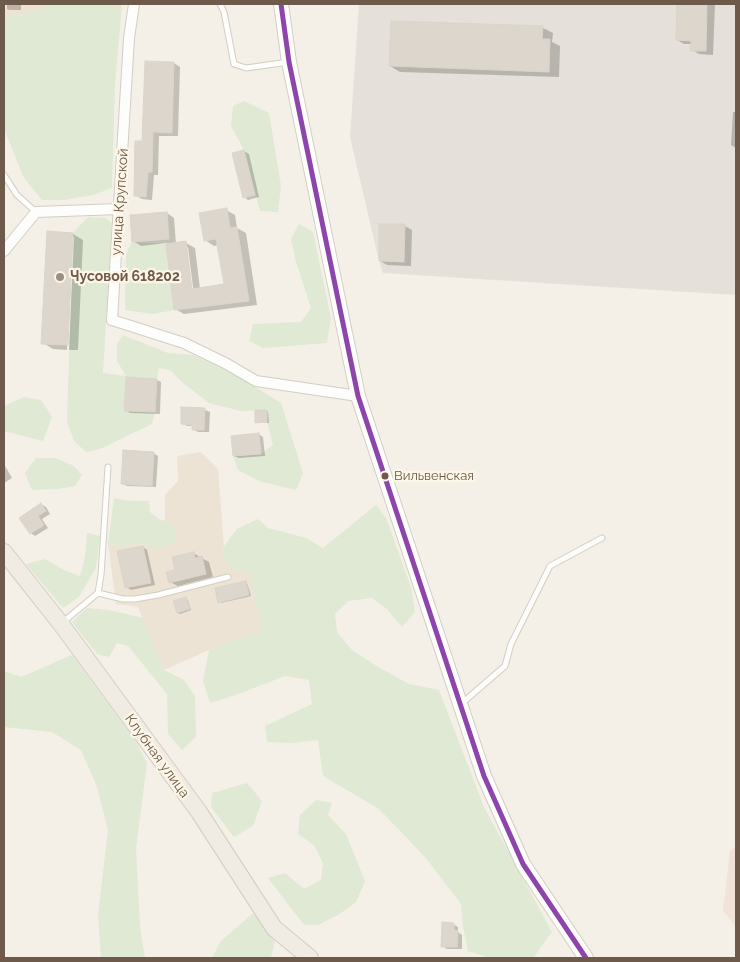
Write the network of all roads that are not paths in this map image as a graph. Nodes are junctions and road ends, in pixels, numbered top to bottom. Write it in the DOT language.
graph roads {
  1 [pos="134,4"];
  2 [pos="220,4"];
  3 [pos="280,4"];
  4 [pos="289,62"];
  5 [pos="4,175"];
  6 [pos="119,209"];
  7 [pos="36,212"];
  8 [pos="4,251"];
  9 [pos="358,396"];
  10 [pos="108,467"];
  11 [pos="602,538"];
  12 [pos="4,552"];
  13 [pos="228,577"];
  14 [pos="98,592"];
  15 [pos="61,624"];
  16 [pos="460,704"];
  17 [pos="310,958"];
  18 [pos="586,958"];
  1 -- 6 [label="street, улица Крупской"];
  2 -- 4 [label="lane"];
  3 -- 4 [label="street"];
  4 -- 9 [label="street"];
  5 -- 7 [label="lane"];
  6 -- 7 [label="street"];
  6 -- 9 [label="street, улица Крупской"];
  7 -- 8 [label="street"];
  9 -- 16 [label="street"];
  10 -- 14 [label="lane"];
  11 -- 16 [label="lane"];
  12 -- 15 [label="main road, Клубная улица"];
  13 -- 14 [label="lane"];
  14 -- 15 [label="lane"];
  15 -- 17 [label="main road, Клубная улица"];
  16 -- 18 [label="street"];
}
